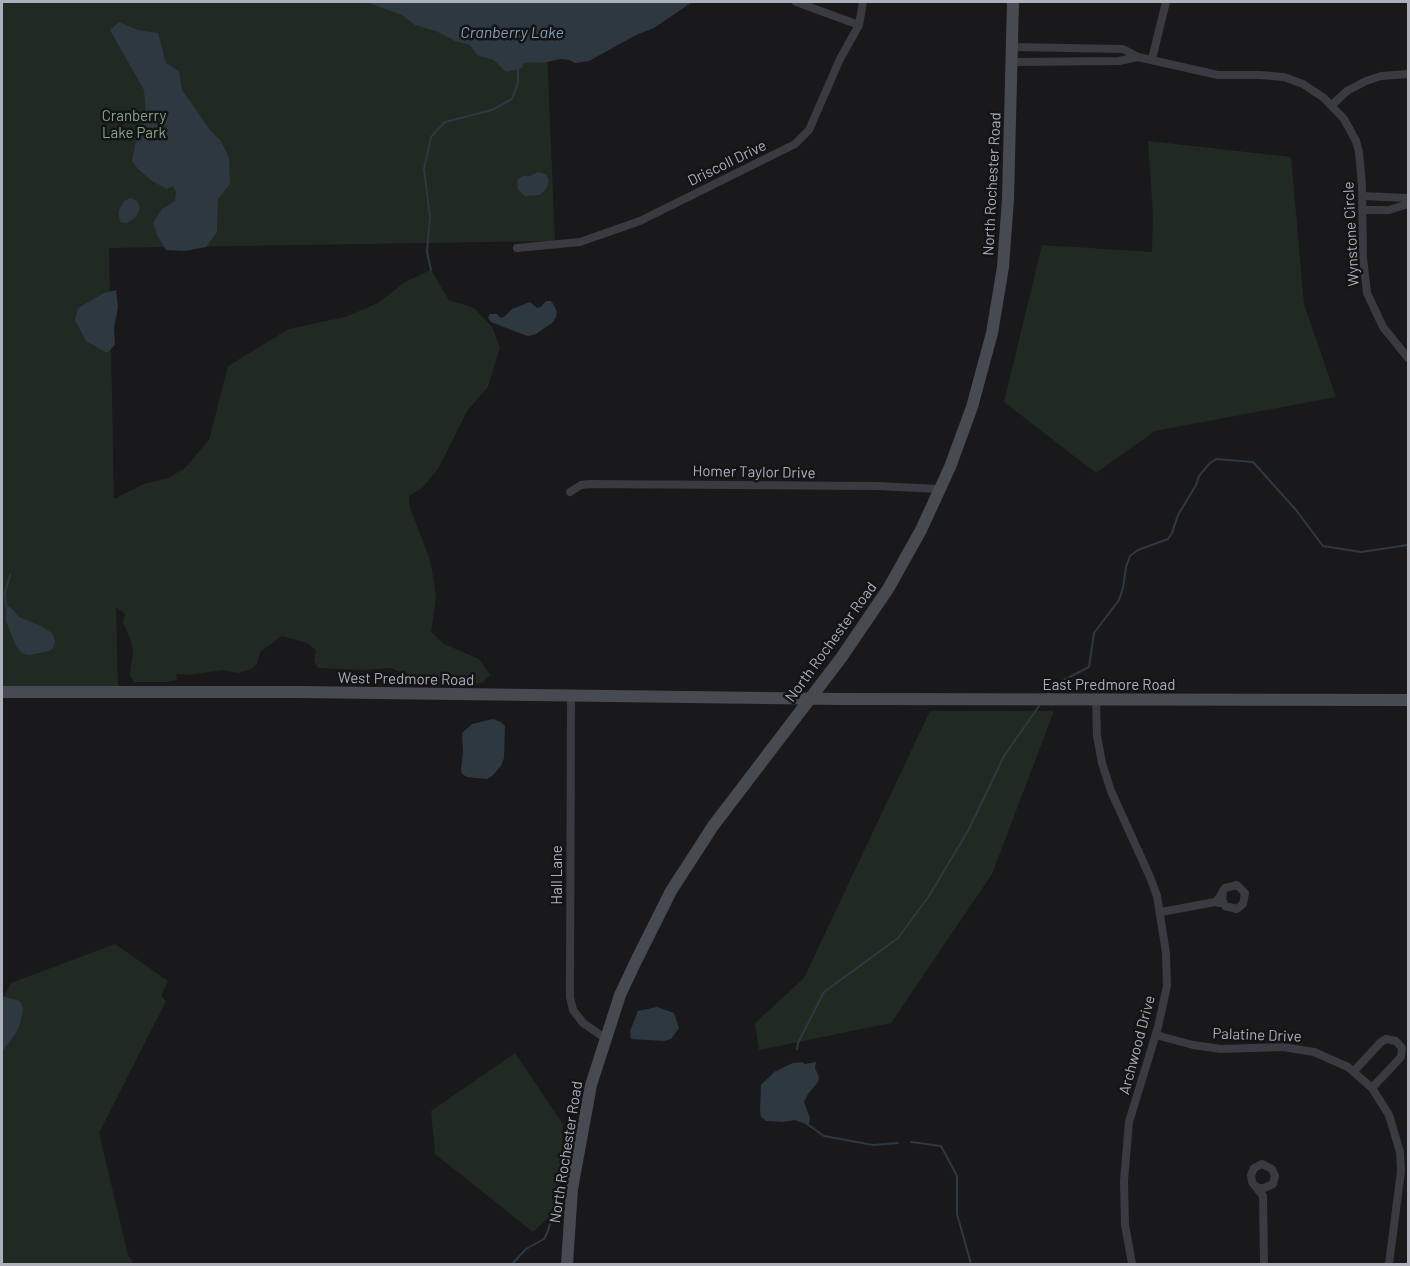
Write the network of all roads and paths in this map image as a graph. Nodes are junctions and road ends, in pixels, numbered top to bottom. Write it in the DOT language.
graph roads {
  1 [pos="796,2"];
  2 [pos="863,2"];
  3 [pos="1013,2"];
  4 [pos="1166,2"];
  5 [pos="859,25"];
  6 [pos="1012,47"];
  7 [pos="1138,57"];
  8 [pos="1152,59"];
  9 [pos="1011,62"];
  10 [pos="1408,74"];
  11 [pos="1332,105"];
  12 [pos="1362,196"];
  13 [pos="1408,198"];
  14 [pos="1408,204"];
  15 [pos="1362,210"];
  16 [pos="517,248"];
  17 [pos="1408,358"];
  18 [pos="940,489"];
  19 [pos="570,492"];
  20 [pos="2,692"];
  21 [pos="571,696"];
  22 [pos="809,699"];
  23 [pos="1096,699"];
  24 [pos="1408,700"];
  25 [pos="1223,891"];
  26 [pos="1215,902"];
  27 [pos="1226,906"];
  28 [pos="1161,912"];
  29 [pos="1156,1035"];
  30 [pos="605,1038"];
  31 [pos="1354,1071"];
  32 [pos="1372,1088"];
  33 [pos="1255,1185"];
  34 [pos="1270,1186"];
  35 [pos="1263,1196"];
  36 [pos="567,1264"];
  37 [pos="1132,1264"];
  38 [pos="1264,1264"];
  39 [pos="1389,1264"];
  1 -- 5 [label="street"];
  2 -- 5 [label="street, Driscoll Drive"];
  3 -- 6 [label="street, North Rochester Road"];
  4 -- 8 [label="street"];
  5 -- 16 [label="street, Driscoll Drive"];
  6 -- 7 [label="street, Wynstone Circle"];
  6 -- 9 [label="street, North Rochester Road"];
  7 -- 8 [label="street, Wynstone Circle"];
  7 -- 9 [label="street, Wynstone Circle"];
  8 -- 11 [label="street, Wynstone Circle"];
  9 -- 18 [label="street, North Rochester Road"];
  10 -- 11 [label="street"];
  11 -- 12 [label="street, Wynstone Circle"];
  12 -- 13 [label="street"];
  12 -- 15 [label="street, Wynstone Circle"];
  14 -- 15 [label="street"];
  15 -- 17 [label="street, Wynstone Circle"];
  18 -- 19 [label="street, Homer Taylor Drive"];
  18 -- 22 [label="street, North Rochester Road"];
  20 -- 21 [label="street, West Predmore Road"];
  21 -- 22 [label="street, West Predmore Road"];
  21 -- 30 [label="street, Hall Lane"];
  22 -- 23 [label="street, East Predmore Road"];
  22 -- 30 [label="street, North Rochester Road"];
  23 -- 24 [label="street, East Predmore Road"];
  23 -- 28 [label="street, Archwood Drive"];
  25 -- 26 [label="street"];
  25 -- 27 [label="street"];
  25 -- 27 [label="street"];
  26 -- 27 [label="street"];
  26 -- 28 [label="street"];
  28 -- 29 [label="street, Archwood Drive"];
  29 -- 31 [label="street, Palatine Drive"];
  29 -- 37 [label="street, Archwood Drive"];
  30 -- 36 [label="street, North Rochester Road"];
  31 -- 32 [label="street, Palatine Drive"];
  31 -- 32 [label="street"];
  32 -- 39 [label="street, Palatine Drive"];
  33 -- 34 [label="street"];
  33 -- 34 [label="street"];
  33 -- 35 [label="street"];
  34 -- 35 [label="street"];
  35 -- 38 [label="street"];
}
